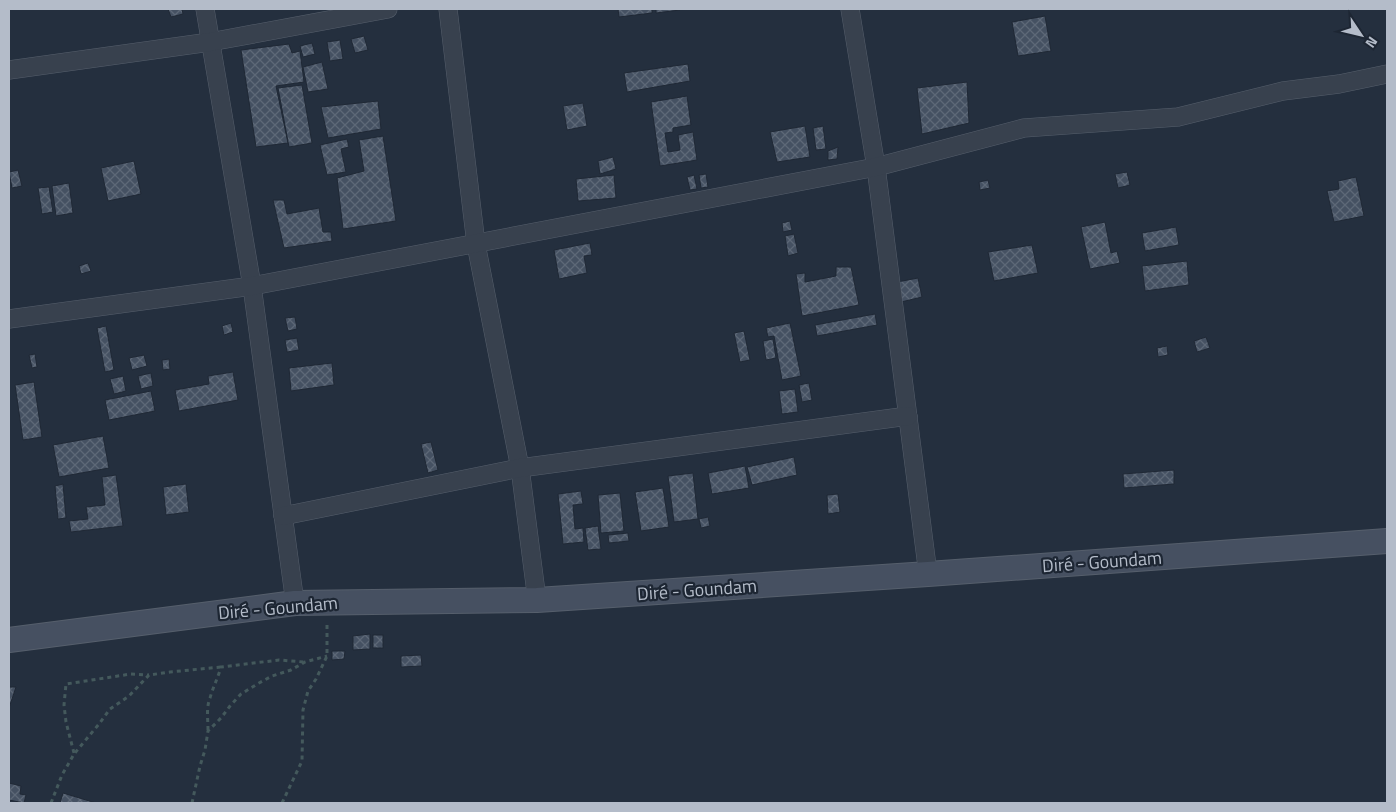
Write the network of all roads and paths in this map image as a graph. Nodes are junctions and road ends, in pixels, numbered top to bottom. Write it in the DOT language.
graph roads {
  1 [pos="205,9"];
  2 [pos="388,9"];
  3 [pos="448,9"];
  4 [pos="850,9"];
  5 [pos="210,42"];
  6 [pos="9,70"];
  7 [pos="1387,74"];
  8 [pos="876,167"];
  9 [pos="476,244"];
  10 [pos="252,286"];
  11 [pos="9,319"];
  12 [pos="908,416"];
  13 [pos="520,468"];
  14 [pos="283,516"];
  15 [pos="1387,541"];
  16 [pos="928,574"];
  17 [pos="537,600"];
  18 [pos="295,603"];
  19 [pos="327,603"];
  20 [pos="9,640"];
  21 [pos="327,656"];
  22 [pos="305,662"];
  23 [pos="221,667"];
  24 [pos="149,675"];
  25 [pos="208,731"];
  26 [pos="74,754"];
  27 [pos="51,803"];
  28 [pos="192,803"];
  29 [pos="282,803"];
  1 -- 5 [label="street"];
  2 -- 5 [label="street"];
  3 -- 9 [label="street"];
  4 -- 8 [label="street"];
  5 -- 6 [label="street"];
  5 -- 10 [label="street"];
  7 -- 8 [label="street"];
  8 -- 9 [label="street"];
  8 -- 12 [label="street"];
  9 -- 10 [label="street"];
  9 -- 13 [label="street"];
  10 -- 11 [label="street"];
  10 -- 14 [label="street"];
  12 -- 13 [label="street"];
  12 -- 16 [label="street"];
  13 -- 14 [label="street"];
  13 -- 17 [label="street"];
  14 -- 18 [label="street"];
  15 -- 16 [label="main road, Diré - Goundam"];
  16 -- 17 [label="main road, Diré - Goundam"];
  17 -- 19 [label="main road, Diré - Goundam"];
  18 -- 19 [label="main road, Diré - Goundam"];
  18 -- 20 [label="main road, Diré - Goundam"];
  19 -- 21 [label="path"];
  21 -- 22 [label="path"];
  21 -- 29 [label="path"];
  22 -- 23 [label="path"];
  22 -- 25 [label="path"];
  23 -- 24 [label="path"];
  23 -- 25 [label="path"];
  24 -- 26 [label="path"];
  24 -- 26 [label="path"];
  25 -- 28 [label="path"];
  26 -- 27 [label="path"];
}
